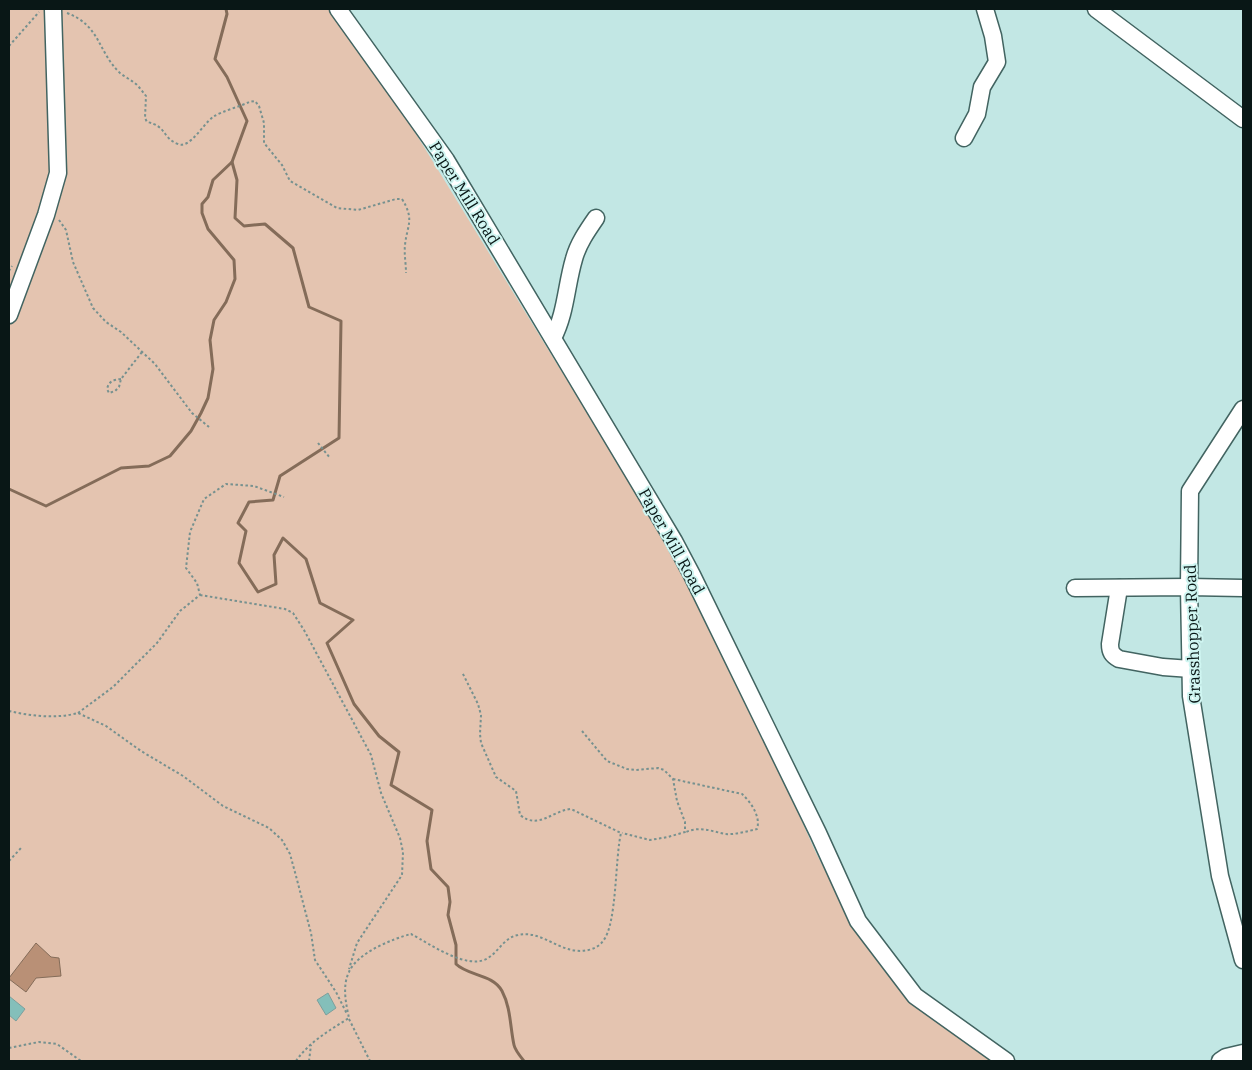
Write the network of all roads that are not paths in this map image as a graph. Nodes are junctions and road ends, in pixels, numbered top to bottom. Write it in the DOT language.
graph roads {
  1 [pos="50,9"];
  2 [pos="338,9"];
  3 [pos="985,9"];
  4 [pos="1096,9"];
  5 [pos="1243,119"];
  6 [pos="964,138"];
  7 [pos="596,218"];
  8 [pos="9,316"];
  9 [pos="553,338"];
  10 [pos="1243,409"];
  11 [pos="1189,587"];
  12 [pos="1075,588"];
  13 [pos="1119,588"];
  14 [pos="1243,588"];
  15 [pos="1191,669"];
  16 [pos="1243,960"];
  17 [pos="1243,1053"];
  18 [pos="1006,1061"];
  19 [pos="1220,1061"];
  1 -- 8 [label="street"];
  2 -- 9 [label="street, Paper Mill Road"];
  3 -- 6 [label="street"];
  4 -- 5 [label="street"];
  7 -- 9 [label="street"];
  9 -- 18 [label="street, Paper Mill Road"];
  10 -- 11 [label="street, Grasshopper Road"];
  11 -- 13 [label="street"];
  11 -- 14 [label="street"];
  11 -- 15 [label="street, Grasshopper Road"];
  12 -- 13 [label="street"];
  13 -- 15 [label="street"];
  15 -- 16 [label="street, Grasshopper Road"];
  17 -- 19 [label="street"];
}
